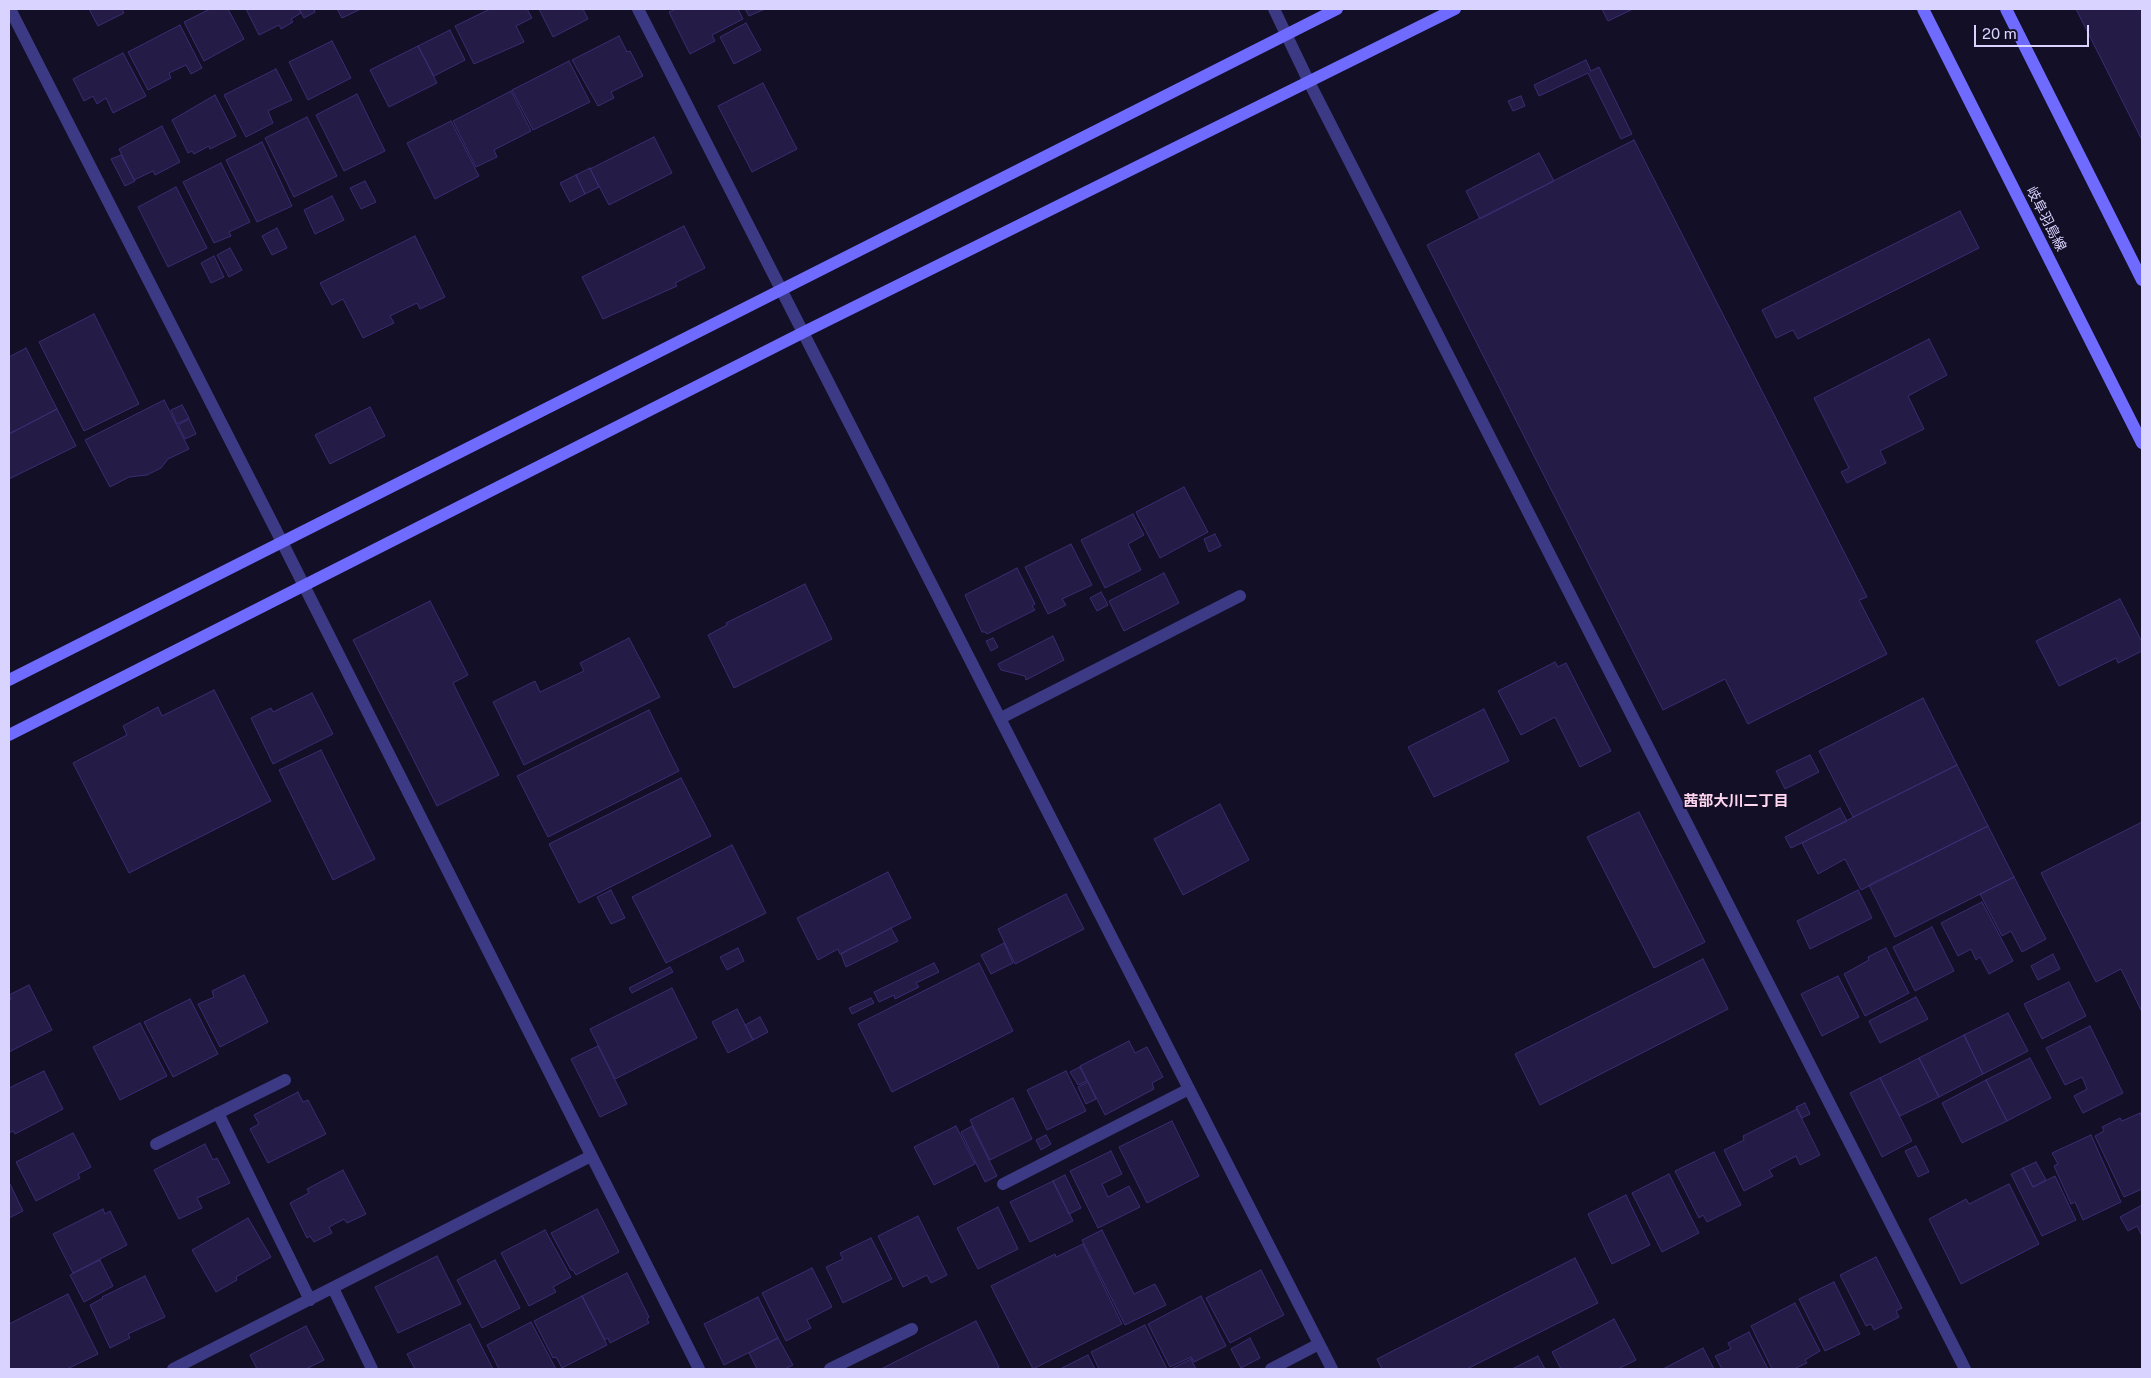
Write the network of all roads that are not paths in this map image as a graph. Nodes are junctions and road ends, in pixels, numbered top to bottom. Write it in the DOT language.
graph roads {
  1 [pos="10,9"];
  2 [pos="638,9"];
  3 [pos="1274,9"];
  4 [pos="1337,9"];
  5 [pos="1454,9"];
  6 [pos="1923,9"];
  7 [pos="2006,9"];
  8 [pos="1287,34"];
  9 [pos="1309,82"];
  10 [pos="2142,280"];
  11 [pos="782,290"];
  12 [pos="804,332"];
  13 [pos="2142,443"];
  14 [pos="282,542"];
  15 [pos="304,586"];
  16 [pos="1240,596"];
  17 [pos="9,680"];
  18 [pos="1001,718"];
  19 [pos="9,735"];
  20 [pos="285,1080"];
  21 [pos="1189,1089"];
  22 [pos="218,1113"];
  23 [pos="156,1144"];
  24 [pos="591,1156"];
  25 [pos="1003,1184"];
  26 [pos="333,1288"];
  27 [pos="310,1300"];
  28 [pos="912,1329"];
  29 [pos="1319,1344"];
  30 [pos="695,1368"];
  31 [pos="173,1369"];
  32 [pos="372,1369"];
  33 [pos="830,1369"];
  34 [pos="1271,1369"];
  35 [pos="1332,1369"];
  36 [pos="1965,1369"];
  1 -- 14 [label="street"];
  2 -- 11 [label="street"];
  3 -- 8 [label="street"];
  4 -- 8 [label="street"];
  5 -- 9 [label="street"];
  6 -- 13 [label="street, 岐阜羽島線"];
  7 -- 10 [label="street"];
  8 -- 9 [label="street"];
  8 -- 11 [label="street"];
  9 -- 12 [label="street"];
  9 -- 36 [label="street"];
  11 -- 12 [label="street"];
  11 -- 14 [label="street"];
  12 -- 15 [label="street"];
  12 -- 18 [label="street"];
  14 -- 15 [label="street"];
  14 -- 17 [label="street"];
  15 -- 19 [label="street"];
  15 -- 24 [label="street"];
  16 -- 18 [label="street"];
  18 -- 21 [label="street"];
  20 -- 22 [label="street"];
  21 -- 25 [label="street"];
  21 -- 29 [label="street"];
  22 -- 23 [label="street"];
  22 -- 27 [label="street"];
  24 -- 26 [label="street"];
  24 -- 30 [label="street"];
  26 -- 27 [label="street"];
  26 -- 32 [label="street"];
  27 -- 31 [label="street"];
  28 -- 33 [label="street"];
  29 -- 34 [label="street"];
  29 -- 35 [label="street"];
}
